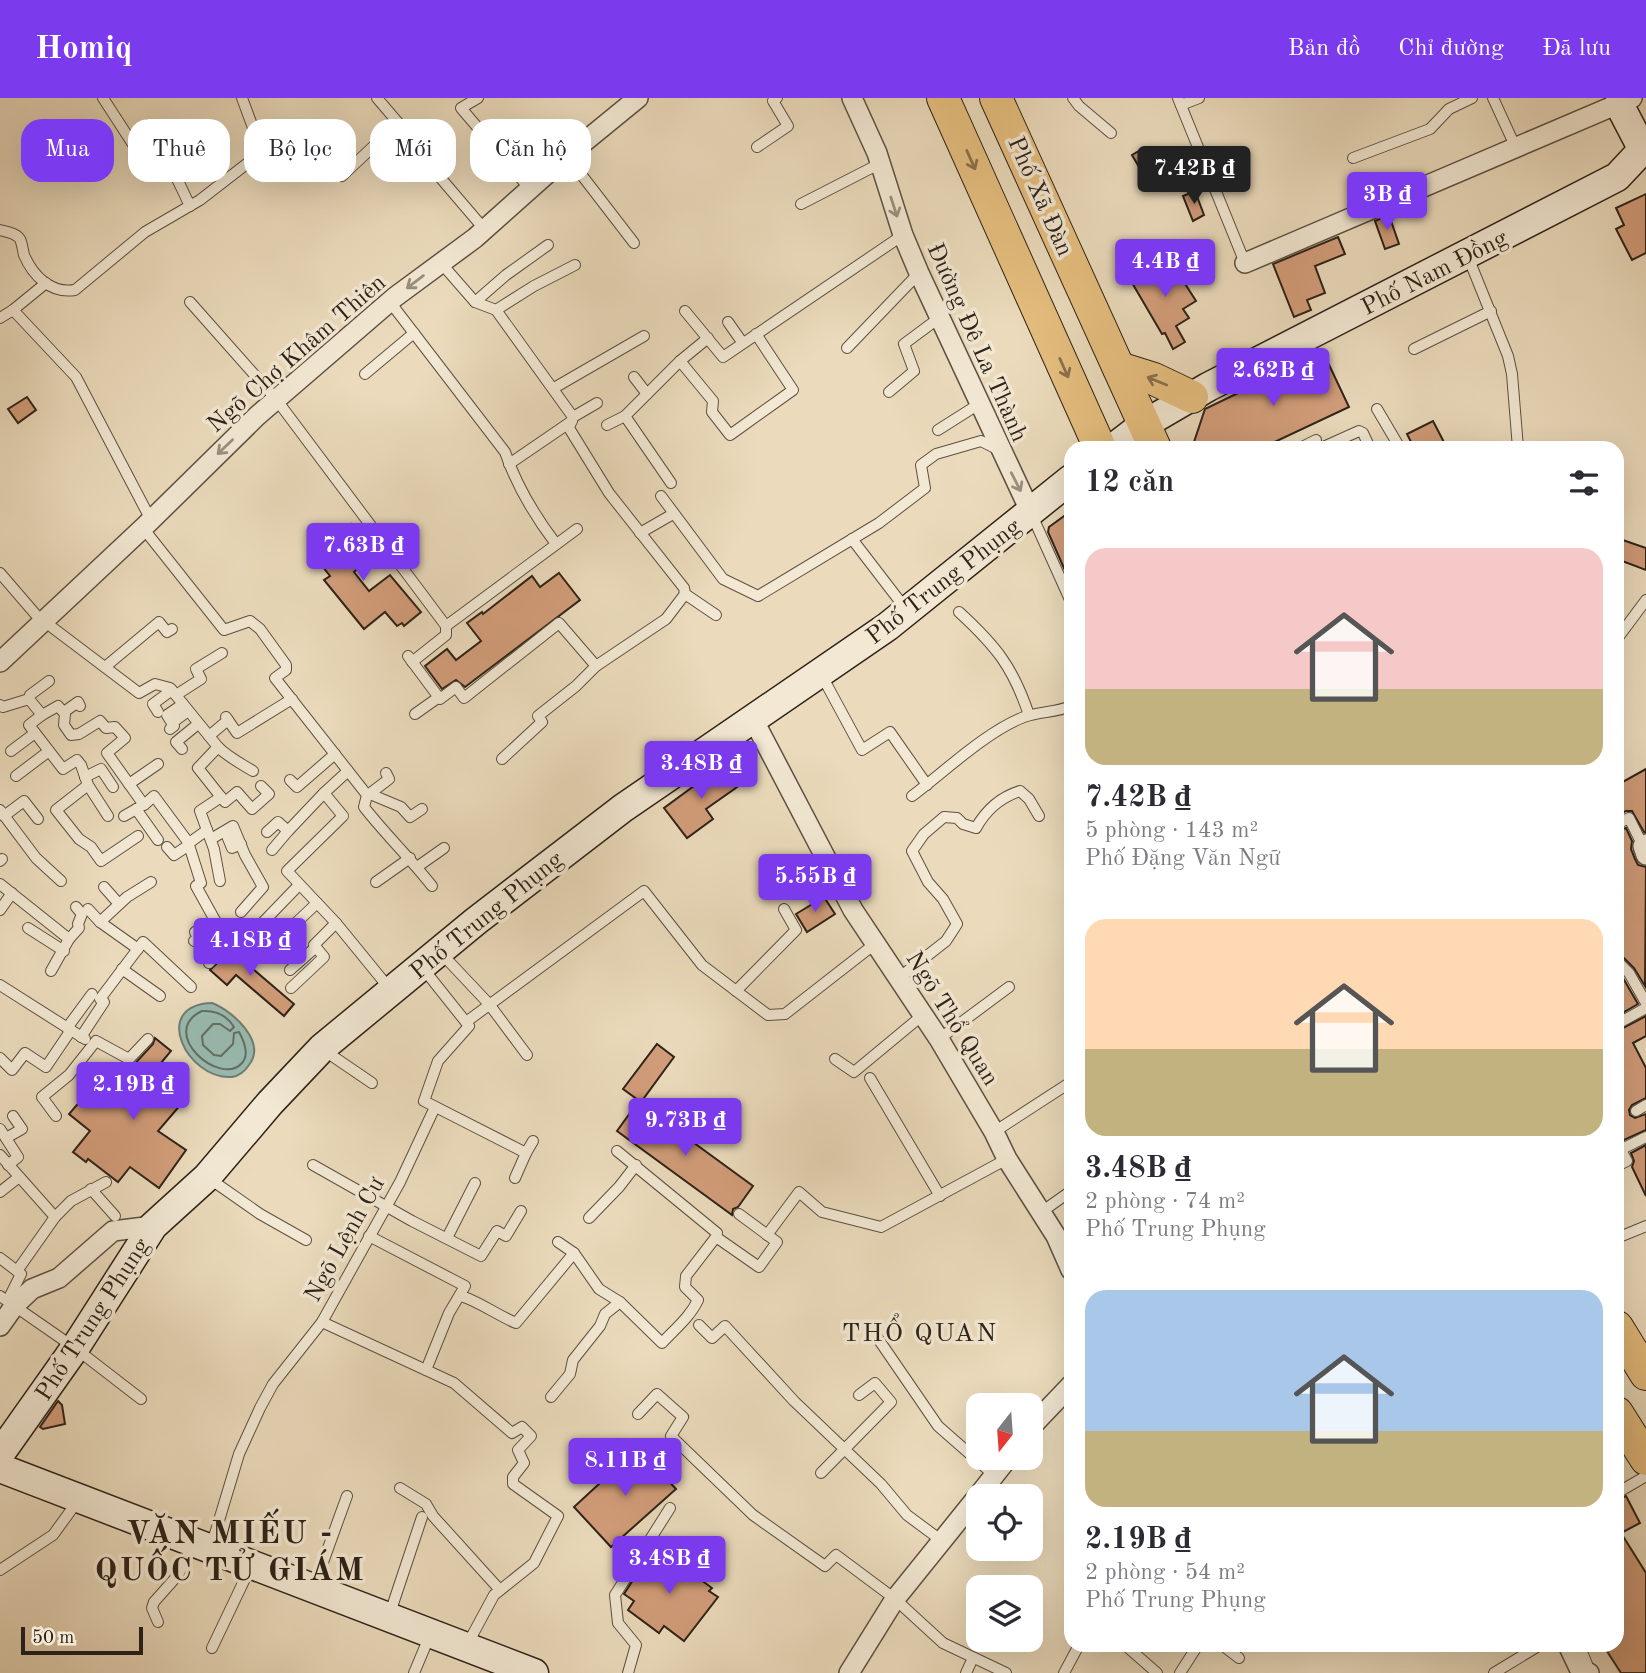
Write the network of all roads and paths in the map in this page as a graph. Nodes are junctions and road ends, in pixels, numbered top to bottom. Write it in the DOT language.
graph roads {
  1 [pos="103,98"];
  2 [pos="242,98"];
  3 [pos="377,98"];
  4 [pos="478,98"];
  5 [pos="638,98"];
  6 [pos="777,98"];
  7 [pos="852,98"];
  8 [pos="943,98"];
  9 [pos="996,98"];
  10 [pos="1073,98"];
  11 [pos="1199,98"];
  12 [pos="1472,98"];
  13 [pos="1493,98"];
  14 [pos="1626,101"];
  15 [pos="1180,102"];
  16 [pos="250,119"];
  17 [pos="395,119"];
  18 [pos="1111,133"];
  19 [pos="591,136"];
  20 [pos="128,137"];
  21 [pos="757,147"];
  22 [pos="1516,148"];
  23 [pos="370,150"];
  24 [pos="1645,151"];
  25 [pos="1353,158"];
  26 [pos="356,163"];
  27 [pos="881,163"];
  28 [pos="244,166"];
  29 [pos="179,182"];
  30 [pos="444,182"];
  31 [pos="538,182"];
  32 [pos="587,182"];
  33 [pos="530,189"];
  34 [pos="801,204"];
  35 [pos="190,206"];
  36 [pos="0,230"];
  37 [pos="485,230"];
  38 [pos="903,235"];
  39 [pos="634,243"];
  40 [pos="548,245"];
  41 [pos="1467,255"];
  42 [pos="441,262"];
  43 [pos="1245,263"];
  44 [pos="575,265"];
  45 [pos="919,273"];
  46 [pos="46,283"];
  47 [pos="190,302"];
  48 [pos="390,302"];
  49 [pos="475,302"];
  50 [pos="13,310"];
  51 [pos="496,310"];
  52 [pos="685,311"];
  53 [pos="1491,311"];
  54 [pos="0,318"];
  55 [pos="939,318"];
  56 [pos="728,322"];
  57 [pos="414,333"];
  58 [pos="756,334"];
  59 [pos="644,336"];
  60 [pos="708,338"];
  61 [pos="742,342"];
  62 [pos="847,348"];
  63 [pos="1415,349"];
  64 [pos="680,361"];
  65 [pos="1119,368"];
  66 [pos="365,374"];
  67 [pos="634,377"];
  68 [pos="554,388"];
  69 [pos="888,392"];
  70 [pos="647,394"];
  71 [pos="1192,397"];
  72 [pos="276,400"];
  73 [pos="597,403"];
  74 [pos="979,404"];
  75 [pos="1377,409"];
  76 [pos="625,416"];
  77 [pos="573,419"];
  78 [pos="607,425"];
  79 [pos="938,430"];
  80 [pos="1149,436"];
  81 [pos="1097,441"];
  82 [pos="1328,441"];
  83 [pos="1367,441"];
  84 [pos="1396,441"];
  85 [pos="1517,441"];
  86 [pos="1000,450"];
  87 [pos="509,464"];
  88 [pos="671,483"];
  89 [pos="1064,485"];
  90 [pos="661,496"];
  91 [pos="1031,513"];
  92 [pos="673,514"];
  93 [pos="148,524"];
  94 [pos="577,529"];
  95 [pos="640,533"];
  96 [pos="852,538"];
  97 [pos="556,544"];
  98 [pos="0,573"];
  99 [pos="1064,586"];
  100 [pos="685,594"];
  101 [pos="1646,600"];
  102 [pos="907,611"];
  103 [pos="959,612"];
  104 [pos="716,615"];
  105 [pos="44,622"];
  106 [pos="446,626"];
  107 [pos="172,629"];
  108 [pos="1624,630"];
  109 [pos="222,653"];
  110 [pos="0,662"];
  111 [pos="596,666"];
  112 [pos="105,667"];
  113 [pos="820,673"];
  114 [pos="50,681"];
  115 [pos="439,697"];
  116 [pos="29,699"];
  117 [pos="292,699"];
  118 [pos="180,700"];
  119 [pos="0,705"];
  120 [pos="80,706"];
  121 [pos="1064,709"];
  122 [pos="64,712"];
  123 [pos="158,712"];
  124 [pos="415,714"];
  125 [pos="42,715"];
  126 [pos="1029,715"];
  127 [pos="753,719"];
  128 [pos="198,724"];
  129 [pos="171,726"];
  130 [pos="35,733"];
  131 [pos="209,736"];
  132 [pos="218,747"];
  133 [pos="182,749"];
  134 [pos="11,751"];
  135 [pos="49,751"];
  136 [pos="107,753"];
  137 [pos="335,754"];
  138 [pos="502,759"];
  139 [pos="158,764"];
  140 [pos="101,769"];
  141 [pos="253,771"];
  142 [pos="348,771"];
  143 [pos="386,773"];
  144 [pos="16,776"];
  145 [pos="290,780"];
  146 [pos="86,781"];
  147 [pos="129,784"];
  148 [pos="926,785"];
  149 [pos="261,786"];
  150 [pos="113,787"];
  151 [pos="324,793"];
  152 [pos="368,794"];
  153 [pos="912,796"];
  154 [pos="221,797"];
  155 [pos="140,807"];
  156 [pos="422,808"];
  157 [pos="2,813"];
  158 [pos="108,816"];
  159 [pos="124,816"];
  160 [pos="1039,816"];
  161 [pos="38,819"];
  162 [pos="1624,820"];
  163 [pos="288,831"];
  164 [pos="267,832"];
  165 [pos="209,835"];
  166 [pos="138,836"];
  167 [pos="158,840"];
  168 [pos="189,844"];
  169 [pos="167,847"];
  170 [pos="444,848"];
  171 [pos="1645,848"];
  172 [pos="272,850"];
  173 [pos="413,862"];
  174 [pos="61,881"];
  175 [pos="220,881"];
  176 [pos="151,882"];
  177 [pos="376,882"];
  178 [pos="0,884"];
  179 [pos="299,885"];
  180 [pos="432,886"];
  181 [pos="104,887"];
  182 [pos="12,893"];
  183 [pos="317,903"];
  184 [pos="119,904"];
  185 [pos="76,907"];
  186 [pos="0,909"];
  187 [pos="88,909"];
  188 [pos="784,909"];
  189 [pos="241,912"];
  190 [pos="47,921"];
  191 [pos="214,921"];
  192 [pos="100,922"];
  193 [pos="336,923"];
  194 [pos="28,928"];
  195 [pos="222,933"];
  196 [pos="38,934"];
  197 [pos="69,939"];
  198 [pos="194,941"];
  199 [pos="876,943"];
  200 [pos="316,947"];
  201 [pos="138,949"];
  202 [pos="64,951"];
  203 [pos="259,958"];
  204 [pos="430,959"];
  205 [pos="209,963"];
  206 [pos="1624,968"];
  207 [pos="122,969"];
  208 [pos="290,970"];
  209 [pos="51,971"];
  210 [pos="900,977"];
  211 [pos="0,985"];
  212 [pos="191,987"];
  213 [pos="1009,987"];
  214 [pos="291,988"];
  215 [pos="391,991"];
  216 [pos="736,991"];
  217 [pos="92,994"];
  218 [pos="160,996"];
  219 [pos="489,1004"];
  220 [pos="1646,1006"];
  221 [pos="924,1014"];
  222 [pos="1624,1020"];
  223 [pos="466,1022"];
  224 [pos="69,1029"];
  225 [pos="81,1037"];
  226 [pos="940,1039"];
  227 [pos="148,1040"];
  228 [pos="94,1045"];
  229 [pos="322,1048"];
  230 [pos="527,1055"];
  231 [pos="0,1058"];
  232 [pos="835,1059"];
  233 [pos="870,1078"];
  234 [pos="372,1083"];
  235 [pos="1064,1087"];
  236 [pos="1646,1105"];
  237 [pos="435,1107"];
  238 [pos="1636,1111"];
  239 [pos="13,1116"];
  240 [pos="56,1116"];
  241 [pos="994,1132"];
  242 [pos="3,1133"];
  243 [pos="1646,1137"];
  244 [pos="533,1141"];
  245 [pos="1624,1144"];
  246 [pos="617,1151"];
  247 [pos="526,1153"];
  248 [pos="0,1155"];
  249 [pos="1007,1159"];
  250 [pos="8,1165"];
  251 [pos="313,1165"];
  252 [pos="636,1165"];
  253 [pos="19,1177"];
  254 [pos="207,1177"];
  255 [pos="514,1178"];
  256 [pos="106,1182"];
  257 [pos="475,1183"];
  258 [pos="91,1189"];
  259 [pos="0,1192"];
  260 [pos="940,1196"];
  261 [pos="1064,1196"];
  262 [pos="386,1206"];
  263 [pos="521,1211"];
  264 [pos="1040,1213"];
  265 [pos="739,1214"];
  266 [pos="115,1216"];
  267 [pos="55,1217"];
  268 [pos="589,1219"];
  269 [pos="153,1226"];
  270 [pos="1646,1226"];
  271 [pos="767,1235"];
  272 [pos="1624,1235"];
  273 [pos="369,1237"];
  274 [pos="716,1237"];
  275 [pos="447,1238"];
  276 [pos="306,1240"];
  277 [pos="558,1242"];
  278 [pos="574,1253"];
  279 [pos="1064,1254"];
  280 [pos="0,1258"];
  281 [pos="18,1271"];
  282 [pos="461,1296"];
  283 [pos="8,1301"];
  284 [pos="620,1302"];
  285 [pos="322,1322"];
  286 [pos="1,1324"];
  287 [pos="699,1325"];
  288 [pos="870,1327"];
  289 [pos="1624,1338"];
  290 [pos="75,1348"];
  291 [pos="426,1370"];
  292 [pos="1646,1374"];
  293 [pos="859,1395"];
  294 [pos="551,1397"];
  295 [pos="1064,1397"];
  296 [pos="141,1399"];
  297 [pos="638,1413"];
  298 [pos="1043,1416"];
  299 [pos="844,1451"];
  300 [pos="0,1454"];
  301 [pos="0,1468"];
  302 [pos="999,1470"];
  303 [pos="821,1473"];
  304 [pos="995,1476"];
  305 [pos="1646,1476"];
  306 [pos="988,1484"];
  307 [pos="400,1488"];
  308 [pos="1624,1489"];
  309 [pos="347,1496"];
  310 [pos="79,1498"];
  311 [pos="670,1508"];
  312 [pos="966,1511"];
  313 [pos="422,1517"];
  314 [pos="942,1541"];
  315 [pos="203,1544"];
  316 [pos="253,1564"];
  317 [pos="0,1570"];
  318 [pos="313,1588"];
  319 [pos="499,1590"];
  320 [pos="895,1599"];
  321 [pos="389,1616"];
  322 [pos="158,1622"];
  323 [pos="430,1632"];
  324 [pos="466,1646"];
  325 [pos="212,1648"];
  326 [pos="1075,1652"];
  327 [pos="1133,1652"];
  328 [pos="1194,1652"];
  329 [pos="1231,1652"];
  330 [pos="1528,1652"];
  331 [pos="1571,1652"];
  332 [pos="1582,1652"];
  333 [pos="973,1658"];
  334 [pos="1239,1658"];
  335 [pos="529,1672"];
  336 [pos="414,1673"];
  337 [pos="628,1673"];
  338 [pos="849,1673"];
  339 [pos="966,1673"];
  340 [pos="1006,1673"];
  341 [pos="1064,1673"];
  342 [pos="1157,1673"];
  343 [pos="1180,1673"];
  344 [pos="1494,1673"];
  345 [pos="1590,1673"];
  1 -- 20 [label="lane"];
  2 -- 16 [label="lane"];
  3 -- 17 [label="lane"];
  4 -- 33 [label="lane"];
  5 -- 19 [label="street, Ngõ Chợ Khâm Thiên"];
  6 -- 21 [label="lane"];
  7 -- 27 [label="street, Đường Đê La Thành"];
  8 -- 81 [label="main road, Phố Xã Đàn, one-way"];
  9 -- 65 [label="main road, Phố Xã Đàn"];
  10 -- 18 [label="lane"];
  11 -- 15 [label="lane"];
  12 -- 25 [label="lane"];
  13 -- 22 [label="lane"];
  14 -- 22 [label="street"];
  14 -- 24 [label="street"];
  15 -- 43 [label="lane"];
  22 -- 43 [label="street"];
  23 -- 26 [label="lane"];
  24 -- 41 [label="street, Phố Nam Đồng"];
  27 -- 34 [label="lane"];
  27 -- 38 [label="street, Đường Đê La Thành, one-way"];
  28 -- 35 [label="lane"];
  29 -- 35 [label="lane"];
  30 -- 37 [label="lane"];
  31 -- 33 [label="street, Ngõ Chợ Khâm Thiên"];
  32 -- 39 [label="lane"];
  33 -- 37 [label="street, Ngõ Chợ Khâm Thiên"];
  35 -- 46 [label="lane"];
  36 -- 46 [label="lane"];
  37 -- 42 [label="street, Ngõ Chợ Khâm Thiên"];
  38 -- 45 [label="street, Đường Đê La Thành"];
  38 -- 58 [label="lane"];
  40 -- 49 [label="lane"];
  41 -- 53 [label="lane"];
  41 -- 71 [label="street, Phố Nam Đồng"];
  42 -- 48 [label="street, Ngõ Chợ Khâm Thiên, one-way"];
  42 -- 49 [label="lane"];
  44 -- 51 [label="lane"];
  45 -- 55 [label="street, Đường Đê La Thành"];
  45 -- 62 [label="lane"];
  46 -- 50 [label="lane"];
  47 -- 72 [label="lane"];
  48 -- 57 [label="lane"];
  48 -- 72 [label="street, Ngõ Chợ Khâm Thiên"];
  49 -- 51 [label="lane"];
  50 -- 54 [label="lane"];
  50 -- 93 [label="lane"];
  51 -- 68 [label="lane"];
  52 -- 60 [label="lane"];
  53 -- 63 [label="lane"];
  53 -- 85 [label="lane"];
  55 -- 69 [label="lane"];
  55 -- 74 [label="street, Đường Đê La Thành"];
  56 -- 61 [label="lane"];
  57 -- 66 [label="lane"];
  57 -- 87 [label="lane"];
  58 -- 61 [label="lane"];
  58 -- 64 [label="lane"];
  59 -- 68 [label="lane"];
  60 -- 61 [label="lane"];
  60 -- 64 [label="lane"];
  64 -- 70 [label="lane"];
  71 -- 65 [label="main road, one-way"];
  65 -- 80 [label="main road, Phố Xã Đàn"];
  67 -- 70 [label="lane"];
  68 -- 77 [label="lane"];
  70 -- 76 [label="lane"];
  71 -- 80 [label="street, Phố Nam Đồng"];
  72 -- 93 [label="street, Ngõ Chợ Khâm Thiên, one-way"];
  72 -- 106 [label="lane"];
  73 -- 77 [label="lane"];
  74 -- 79 [label="lane"];
  74 -- 86 [label="street, Đường Đê La Thành"];
  75 -- 84 [label="lane"];
  76 -- 78 [label="lane"];
  76 -- 88 [label="lane"];
  77 -- 87 [label="lane"];
  77 -- 95 [label="lane"];
  82 -- 83 [label="lane"];
  86 -- 91 [label="street, Đường Đê La Thành, one-way"];
  86 -- 96 [label="lane"];
  87 -- 97 [label="lane"];
  89 -- 91 [label="street, Phố Trung Phụng"];
  90 -- 92 [label="lane"];
  91 -- 99 [label="lane, Đường Đê La Thành"];
  91 -- 102 [label="street, Phố Trung Phụng"];
  92 -- 95 [label="lane"];
  92 -- 96 [label="lane"];
  93 -- 105 [label="street, Ngõ Chợ Khâm Thiên"];
  93 -- 117 [label="lane"];
  94 -- 97 [label="lane"];
  95 -- 100 [label="lane"];
  96 -- 102 [label="lane"];
  97 -- 106 [label="lane"];
  98 -- 105 [label="lane"];
  100 -- 104 [label="lane"];
  100 -- 111 [label="lane"];
  101 -- 108 [label="lane"];
  102 -- 113 [label="street, Phố Trung Phụng"];
  103 -- 126 [label="lane"];
  105 -- 110 [label="street, Ngõ Chợ Khâm Thiên"];
  105 -- 112 [label="lane"];
  106 -- 115 [label="lane"];
  107 -- 112 [label="lane"];
  109 -- 118 [label="lane"];
  111 -- 115 [label="lane"];
  111 -- 138 [label="lane"];
  112 -- 118 [label="lane"];
  113 -- 127 [label="street, Phố Trung Phụng"];
  113 -- 148 [label="lane"];
  114 -- 116 [label="lane"];
  115 -- 124 [label="lane"];
  116 -- 119 [label="lane"];
  116 -- 125 [label="lane"];
  117 -- 131 [label="lane"];
  117 -- 137 [label="lane"];
  118 -- 123 [label="lane"];
  118 -- 128 [label="lane"];
  118 -- 129 [label="lane"];
  120 -- 122 [label="lane"];
  121 -- 126 [label="lane"];
  122 -- 125 [label="lane"];
  122 -- 136 [label="lane"];
  125 -- 130 [label="lane"];
  126 -- 148 [label="lane"];
  127 -- 199 [label="street, Ngõ Thổ Quan"];
  127 -- 204 [label="street, Phố Trung Phụng"];
  128 -- 131 [label="lane"];
  128 -- 133 [label="lane"];
  130 -- 134 [label="lane"];
  130 -- 135 [label="lane"];
  131 -- 132 [label="lane"];
  132 -- 141 [label="lane"];
  132 -- 154 [label="lane"];
  135 -- 144 [label="lane"];
  135 -- 146 [label="lane"];
  136 -- 140 [label="lane"];
  136 -- 147 [label="lane"];
  137 -- 142 [label="lane"];
  137 -- 145 [label="lane"];
  139 -- 147 [label="lane"];
  140 -- 146 [label="lane"];
  140 -- 150 [label="lane"];
  142 -- 151 [label="lane"];
  142 -- 152 [label="lane"];
  143 -- 152 [label="lane"];
  146 -- 158 [label="lane"];
  146 -- 166 [label="lane"];
  147 -- 155 [label="lane"];
  148 -- 153 [label="lane"];
  149 -- 154 [label="lane"];
  151 -- 163 [label="lane"];
  151 -- 179 [label="lane"];
  152 -- 156 [label="lane"];
  152 -- 173 [label="lane"];
  154 -- 165 [label="lane"];
  155 -- 159 [label="lane"];
  155 -- 167 [label="lane"];
  155 -- 168 [label="lane"];
  157 -- 161 [label="lane"];
  157 -- 174 [label="lane"];
  160 -- 210 [label="lane"];
  162 -- 171 [label="lane"];
  163 -- 164 [label="lane"];
  163 -- 172 [label="lane"];
  165 -- 168 [label="lane"];
  165 -- 175 [label="lane"];
  165 -- 189 [label="lane"];
  168 -- 169 [label="lane"];
  168 -- 191 [label="lane"];
  170 -- 173 [label="lane"];
  173 -- 177 [label="lane"];
  173 -- 180 [label="lane"];
  176 -- 184 [label="lane"];
  178 -- 182 [label="lane"];
  179 -- 183 [label="lane"];
  179 -- 205 [label="lane"];
  181 -- 184 [label="lane"];
  182 -- 186 [label="lane"];
  182 -- 190 [label="lane"];
  183 -- 193 [label="lane"];
  183 -- 203 [label="lane"];
  184 -- 192 [label="lane"];
  185 -- 197 [label="lane"];
  187 -- 192 [label="lane"];
  188 -- 216 [label="lane"];
  190 -- 196 [label="lane"];
  190 -- 197 [label="lane"];
  191 -- 195 [label="lane"];
  191 -- 198 [label="lane"];
  192 -- 201 [label="lane"];
  193 -- 200 [label="lane"];
  193 -- 215 [label="lane"];
  194 -- 196 [label="lane"];
  196 -- 202 [label="lane"];
  197 -- 202 [label="lane"];
  199 -- 210 [label="street, Ngõ Thổ Quan"];
  199 -- 216 [label="lane"];
  200 -- 208 [label="lane"];
  200 -- 214 [label="lane"];
  201 -- 207 [label="lane"];
  201 -- 212 [label="lane"];
  202 -- 209 [label="lane"];
  204 -- 219 [label="lane"];
  204 -- 223 [label="lane"];
  204 -- 229 [label="street, Phố Trung Phụng"];
  206 -- 220 [label="lane"];
  207 -- 218 [label="lane"];
  207 -- 225 [label="lane"];
  210 -- 221 [label="street, Ngõ Thổ Quan"];
  211 -- 224 [label="lane"];
  213 -- 226 [label="lane"];
  216 -- 219 [label="lane"];
  217 -- 224 [label="lane"];
  219 -- 223 [label="lane"];
  219 -- 230 [label="lane"];
  220 -- 222 [label="lane"];
  221 -- 226 [label="street, Ngõ Thổ Quan"];
  221 -- 232 [label="lane"];
  223 -- 237 [label="lane"];
  224 -- 225 [label="lane"];
  224 -- 231 [label="lane"];
  225 -- 228 [label="lane"];
  226 -- 241 [label="street, Ngõ Thổ Quan"];
  227 -- 228 [label="lane"];
  228 -- 240 [label="lane"];
  229 -- 234 [label="lane"];
  229 -- 254 [label="street, Phố Trung Phụng"];
  233 -- 260 [label="lane"];
  235 -- 241 [label="lane"];
  236 -- 238 [label="lane"];
  237 -- 247 [label="lane"];
  237 -- 262 [label="lane, Ngõ Lệnh Cư"];
  239 -- 242 [label="lane"];
  241 -- 249 [label="street, Ngõ Thổ Quan"];
  242 -- 250 [label="lane"];
  243 -- 245 [label="lane"];
  244 -- 247 [label="lane"];
  246 -- 252 [label="lane"];
  247 -- 255 [label="lane"];
  248 -- 250 [label="lane"];
  249 -- 260 [label="lane"];
  249 -- 264 [label="street, Ngõ Thổ Quan"];
  250 -- 253 [label="lane"];
  251 -- 262 [label="lane"];
  252 -- 268 [label="lane"];
  252 -- 274 [label="lane"];
  253 -- 259 [label="lane"];
  253 -- 267 [label="lane"];
  254 -- 269 [label="street, Phố Trung Phụng"];
  254 -- 276 [label="lane"];
  256 -- 258 [label="lane"];
  257 -- 275 [label="lane"];
  258 -- 266 [label="lane"];
  258 -- 267 [label="lane"];
  260 -- 271 [label="lane"];
  261 -- 264 [label="lane"];
  262 -- 273 [label="lane, Ngõ Lệnh Cư"];
  262 -- 275 [label="lane"];
  263 -- 275 [label="lane"];
  264 -- 279 [label="street, Ngõ Thổ Quan"];
  265 -- 271 [label="lane"];
  267 -- 281 [label="lane"];
  269 -- 283 [label="street"];
  269 -- 290 [label="street, Phố Trung Phụng"];
  270 -- 272 [label="lane"];
  271 -- 274 [label="lane"];
  273 -- 282 [label="lane"];
  273 -- 285 [label="lane, Ngõ Lệnh Cư"];
  274 -- 284 [label="lane"];
  277 -- 278 [label="lane"];
  278 -- 282 [label="lane"];
  278 -- 284 [label="lane"];
  280 -- 281 [label="lane"];
  281 -- 283 [label="lane"];
  282 -- 291 [label="lane"];
  283 -- 286 [label="street"];
  283 -- 290 [label="lane"];
  284 -- 294 [label="lane"];
  285 -- 291 [label="lane"];
  285 -- 315 [label="lane, Ngõ Lệnh Cư"];
  287 -- 299 [label="lane"];
  288 -- 304 [label="lane"];
  289 -- 292 [label="main road"];
  290 -- 296 [label="lane"];
  290 -- 300 [label="street, Phố Trung Phụng"];
  291 -- 319 [label="lane"];
  293 -- 299 [label="lane"];
  295 -- 298 [label="street"];
  297 -- 320 [label="lane"];
  299 -- 303 [label="lane"];
  299 -- 314 [label="lane"];
  301 -- 310 [label="street"];
  302 -- 304 [label="street"];
  304 -- 306 [label="street"];
  305 -- 308 [label="lane"];
  307 -- 319 [label="lane"];
  309 -- 318 [label="lane"];
  310 -- 315 [label="street"];
  310 -- 317 [label="lane"];
  311 -- 337 [label="lane"];
  312 -- 314 [label="street"];
  313 -- 321 [label="lane"];
  314 -- 320 [label="street"];
  315 -- 316 [label="street"];
  315 -- 322 [label="lane, Ngõ Lệnh Cư"];
  316 -- 318 [label="street"];
  316 -- 325 [label="lane"];
  318 -- 321 [label="street"];
  319 -- 324 [label="lane"];
  320 -- 333 [label="lane"];
  320 -- 338 [label="street"];
  321 -- 323 [label="street"];
  323 -- 324 [label="street"];
  323 -- 336 [label="lane"];
  324 -- 335 [label="street"];
  326 -- 341 [label="lane"];
  327 -- 342 [label="lane"];
  328 -- 343 [label="lane"];
  329 -- 334 [label="lane"];
  330 -- 344 [label="lane"];
  331 -- 345 [label="street"];
  332 -- 345 [label="lane"];
  333 -- 339 [label="lane"];
  333 -- 340 [label="lane"];
}
